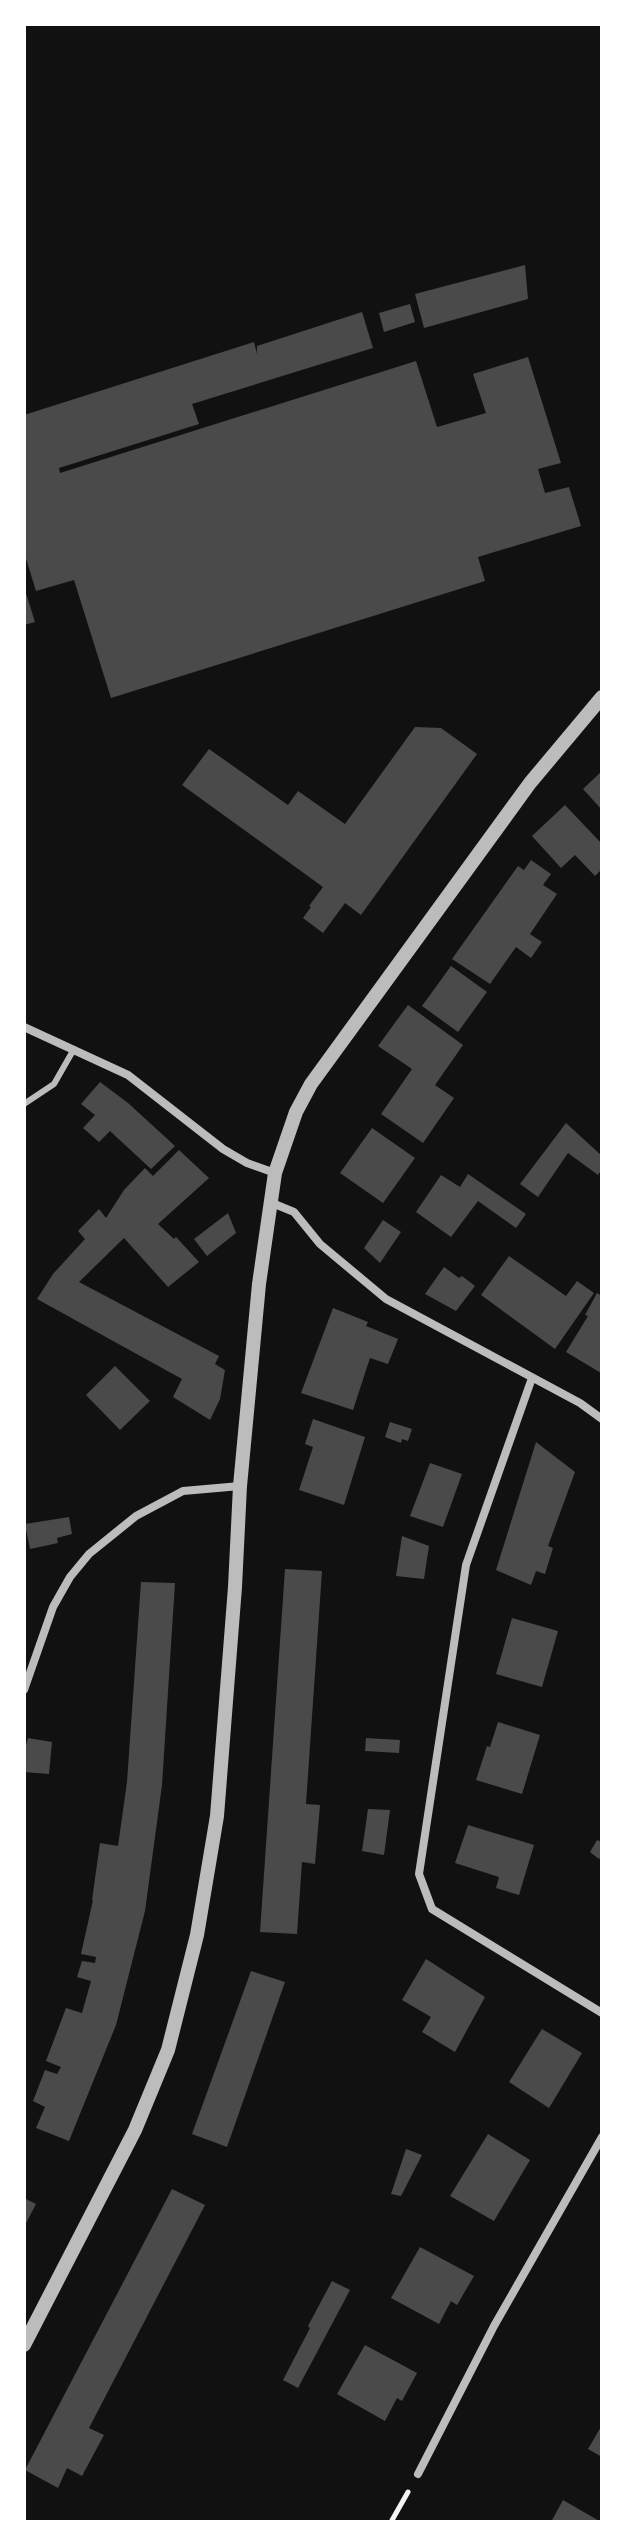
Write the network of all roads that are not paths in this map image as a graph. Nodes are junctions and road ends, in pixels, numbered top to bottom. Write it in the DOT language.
graph roads {
  1 [pos="602,697"];
  2 [pos="24,1027"];
  3 [pos="74,1049"];
  4 [pos="24,1104"];
  5 [pos="275,1173"];
  6 [pos="272,1203"];
  7 [pos="532,1378"];
  8 [pos="602,1419"];
  9 [pos="240,1486"];
  10 [pos="24,1690"];
  11 [pos="602,2013"];
  12 [pos="602,2137"];
  13 [pos="24,2345"];
  14 [pos="418,2474"];
  1 -- 5 [label="street"];
  2 -- 3 [label="street"];
  3 -- 4 [label="lane"];
  3 -- 5 [label="street"];
  5 -- 6 [label="street"];
  6 -- 7 [label="street"];
  6 -- 9 [label="street"];
  7 -- 8 [label="street"];
  7 -- 11 [label="street"];
  9 -- 10 [label="street"];
  9 -- 13 [label="street"];
  12 -- 14 [label="street"];
}
